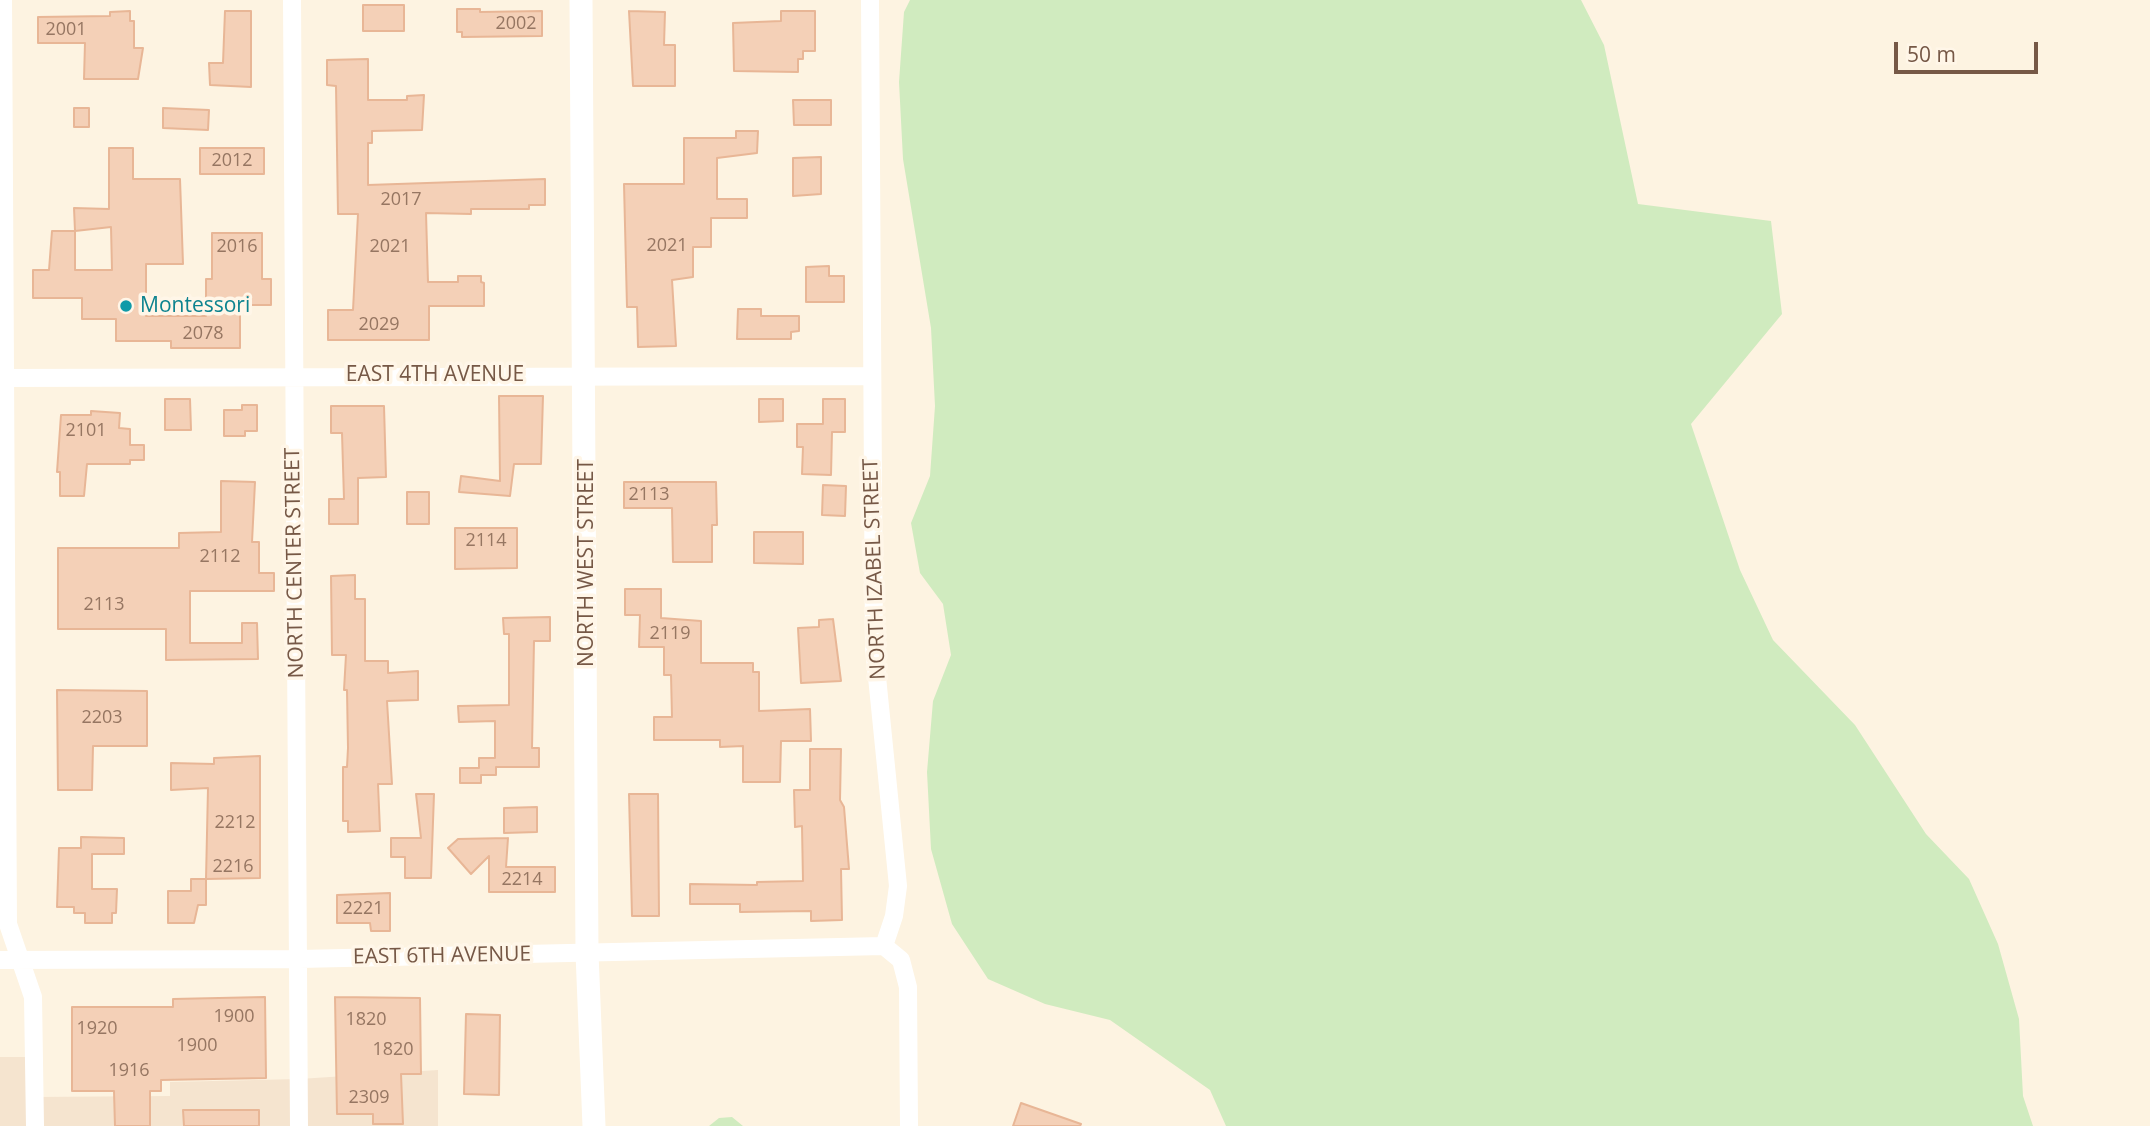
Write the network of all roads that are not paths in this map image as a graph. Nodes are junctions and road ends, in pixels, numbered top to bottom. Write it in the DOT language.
graph roads {
  1 [pos="3,0"];
  2 [pos="292,0"];
  3 [pos="582,0"];
  4 [pos="870,0"];
  5 [pos="293,374"];
  6 [pos="586,375"];
  7 [pos="870,376"];
  8 [pos="3,378"];
  9 [pos="884,946"];
  10 [pos="587,953"];
  11 [pos="299,959"];
  12 [pos="0,960"];
  13 [pos="19,960"];
  14 [pos="35,1126"];
  15 [pos="299,1126"];
  16 [pos="594,1126"];
  17 [pos="909,1126"];
  1 -- 8 [label="street"];
  2 -- 5 [label="street, NORTH CENTER STREET"];
  3 -- 6 [label="street, NORTH WEST STREET"];
  4 -- 7 [label="street, NORTH IZABEL STREET"];
  5 -- 6 [label="street, EAST 4TH AVENUE"];
  5 -- 8 [label="street, EAST 4TH AVENUE"];
  5 -- 11 [label="street, NORTH CENTER STREET"];
  6 -- 7 [label="street, EAST 4TH AVENUE"];
  6 -- 10 [label="street, NORTH WEST STREET"];
  7 -- 9 [label="street, NORTH IZABEL STREET"];
  8 -- 13 [label="street"];
  9 -- 10 [label="street, EAST 6TH AVENUE"];
  9 -- 17 [label="street"];
  10 -- 11 [label="street, EAST 6TH AVENUE"];
  10 -- 16 [label="street, NORTH WEST STREET"];
  11 -- 13 [label="street, EAST 6TH AVENUE"];
  11 -- 15 [label="street, NORTH CENTER STREET"];
  12 -- 13 [label="street, EAST 6TH AVENUE"];
  13 -- 14 [label="street"];
}
